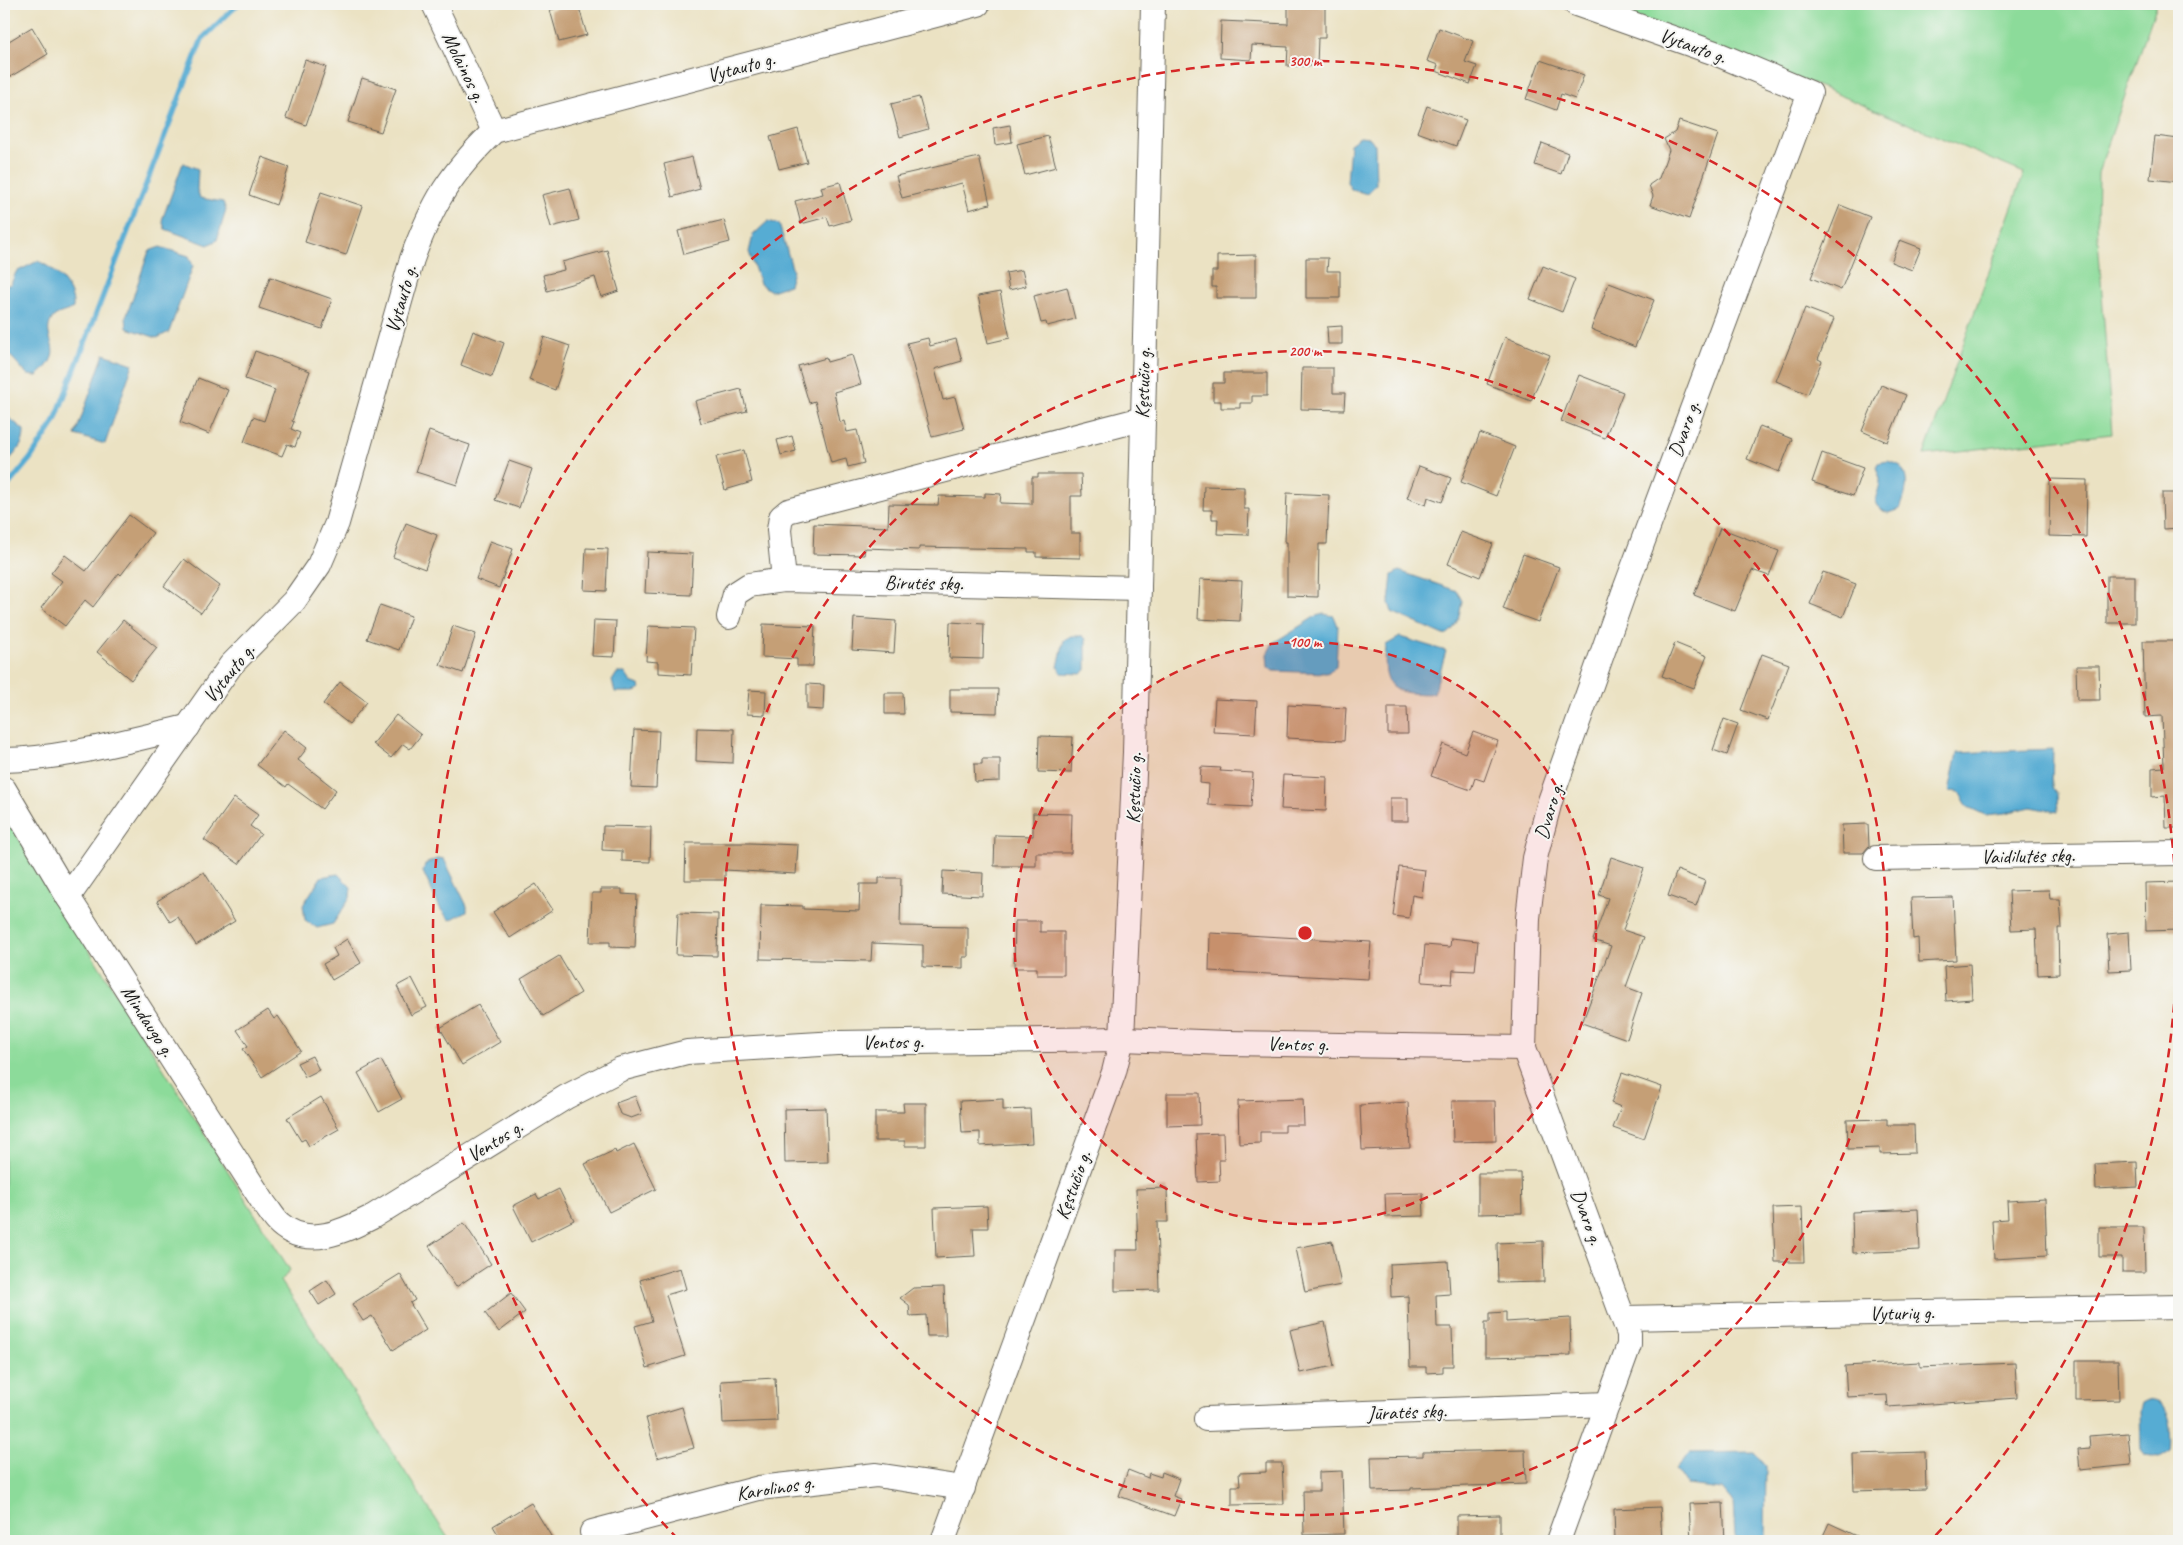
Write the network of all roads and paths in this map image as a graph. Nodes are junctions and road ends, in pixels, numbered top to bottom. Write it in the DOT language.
graph roads {
  1 [pos="434,4"];
  2 [pos="978,4"];
  3 [pos="1153,4"];
  4 [pos="1576,4"];
  5 [pos="1810,93"];
  6 [pos="494,131"];
  7 [pos="1142,419"];
  8 [pos="784,580"];
  9 [pos="1138,588"];
  10 [pos="729,617"];
  11 [pos="188,727"];
  12 [pos="4,760"];
  13 [pos="4,789"];
  14 [pos="2179,853"];
  15 [pos="1876,858"];
  16 [pos="68,897"];
  17 [pos="1122,1039"];
  18 [pos="1524,1048"];
  19 [pos="309,1237"];
  20 [pos="2179,1307"];
  21 [pos="1624,1318"];
  22 [pos="1608,1404"];
  23 [pos="1206,1419"];
  24 [pos="963,1488"];
  25 [pos="592,1532"];
  26 [pos="943,1541"];
  27 [pos="1558,1541"];
  1 -- 6 [label="street, Molainos g."];
  2 -- 6 [label="street, Vytauto g."];
  3 -- 7 [label="street, Kęstučio g."];
  4 -- 5 [label="street, Vytauto g."];
  5 -- 18 [label="street, Dvaro g."];
  6 -- 11 [label="street, Vytauto g."];
  7 -- 8 [label="street"];
  7 -- 9 [label="street, Kęstučio g."];
  8 -- 9 [label="street, Birutės skg."];
  8 -- 10 [label="street, Birutės skg."];
  9 -- 17 [label="street, Kęstučio g."];
  11 -- 12 [label="street"];
  11 -- 16 [label="street, Vytauto g."];
  13 -- 16 [label="street, Mindaugo g."];
  14 -- 15 [label="street, Vaidilutės skg."];
  16 -- 19 [label="street, Mindaugo g."];
  17 -- 18 [label="street, Ventos g."];
  17 -- 19 [label="street, Ventos g."];
  17 -- 24 [label="street, Kęstučio g."];
  18 -- 21 [label="street, Dvaro g."];
  20 -- 21 [label="street, Vyturių g."];
  21 -- 22 [label="street, Dvaro g."];
  22 -- 23 [label="street, Jūratės skg."];
  22 -- 27 [label="street, Dvaro g."];
  24 -- 25 [label="street, Karolinos g."];
  24 -- 26 [label="street, Kęstučio g."];
}
